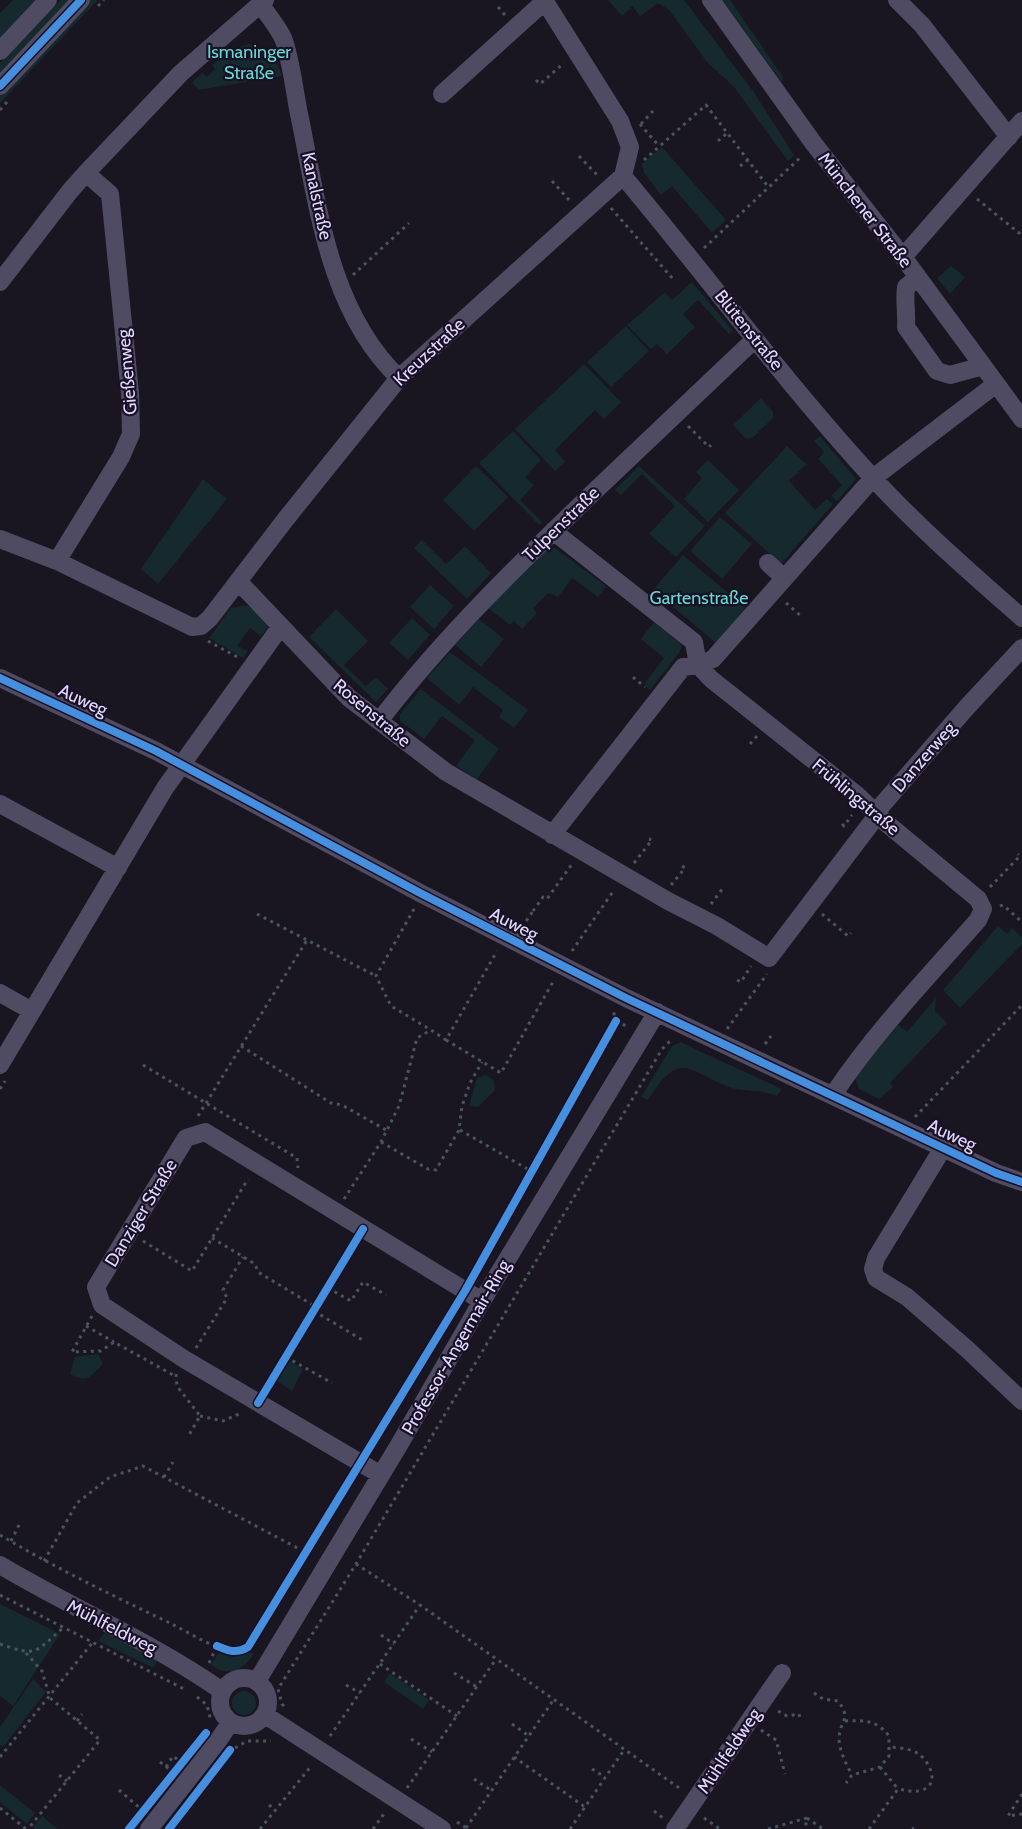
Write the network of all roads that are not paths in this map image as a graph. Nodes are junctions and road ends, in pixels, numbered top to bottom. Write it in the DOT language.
graph roads {
  1 [pos="48,0"];
  2 [pos="81,0"];
  3 [pos="711,0"];
  4 [pos="897,0"];
  5 [pos="544,1"];
  6 [pos="263,2"];
  7 [pos="0,51"];
  8 [pos="0,87"];
  9 [pos="442,94"];
  10 [pos="1022,122"];
  11 [pos="1009,138"];
  12 [pos="86,173"];
  13 [pos="611,187"];
  14 [pos="903,257"];
  15 [pos="917,278"];
  16 [pos="0,282"];
  17 [pos="755,339"];
  18 [pos="983,366"];
  19 [pos="399,378"];
  20 [pos="996,384"];
  21 [pos="1022,419"];
  22 [pos="873,478"];
  23 [pos="553,531"];
  24 [pos="0,539"];
  25 [pos="57,561"];
  26 [pos="768,564"];
  27 [pos="784,578"];
  28 [pos="238,581"];
  29 [pos="1022,618"];
  30 [pos="281,626"];
  31 [pos="1022,648"];
  32 [pos="698,665"];
  33 [pos="0,678"];
  34 [pos="380,720"];
  35 [pos="181,764"];
  36 [pos="0,804"];
  37 [pos="877,814"];
  38 [pos="552,834"];
  39 [pos="118,868"];
  40 [pos="762,959"];
  41 [pos="0,993"];
  42 [pos="32,1011"];
  43 [pos="657,1012"];
  44 [pos="3,1072"];
  45 [pos="833,1095"];
  46 [pos="943,1148"];
  47 [pos="1022,1182"];
  48 [pos="482,1301"];
  49 [pos="1022,1401"];
  50 [pos="381,1475"];
  51 [pos="0,1566"];
  52 [pos="782,1673"];
  53 [pos="257,1681"];
  54 [pos="222,1691"];
  55 [pos="265,1715"];
  56 [pos="230,1723"];
  57 [pos="449,1825"];
  58 [pos="149,1829"];
  59 [pos="675,1829"];
  1 -- 7 [label="street"];
  2 -- 8 [label="street"];
  3 -- 14 [label="street, Münchener Straße"];
  4 -- 11 [label="street"];
  5 -- 9 [label="street"];
  5 -- 13 [label="street"];
  6 -- 12 [label="street"];
  6 -- 19 [label="street, Kanalstraße"];
  10 -- 11 [label="street"];
  11 -- 14 [label="street"];
  12 -- 16 [label="street"];
  12 -- 25 [label="street, Gießenweg"];
  13 -- 17 [label="street, Blütenstraße"];
  13 -- 19 [label="street, Kreuzstraße"];
  14 -- 15 [label="street, Münchener Straße"];
  15 -- 18 [label="street, Münchener Straße"];
  15 -- 18 [label="street"];
  17 -- 22 [label="street, Blütenstraße"];
  17 -- 23 [label="street, Tulpenstraße"];
  18 -- 20 [label="street, Münchener Straße"];
  19 -- 28 [label="street, Kreuzstraße"];
  20 -- 21 [label="street, Münchener Straße"];
  20 -- 22 [label="street"];
  22 -- 27 [label="street"];
  22 -- 29 [label="street, Blütenstraße"];
  23 -- 32 [label="street, Frühlingstraße"];
  23 -- 34 [label="street, Tulpenstraße"];
  24 -- 25 [label="street"];
  25 -- 28 [label="street"];
  26 -- 27 [label="street"];
  27 -- 32 [label="street"];
  28 -- 30 [label="street, Rosenstraße"];
  30 -- 34 [label="street, Rosenstraße"];
  30 -- 35 [label="street"];
  31 -- 37 [label="street, Danzerweg"];
  32 -- 37 [label="street, Frühlingstraße"];
  32 -- 38 [label="street"];
  33 -- 35 [label="street, Auweg"];
  34 -- 38 [label="street, Rosenstraße"];
  35 -- 39 [label="street"];
  35 -- 43 [label="street, Auweg"];
  36 -- 39 [label="street"];
  37 -- 40 [label="street, Danzerweg"];
  37 -- 45 [label="street, Frühlingstraße"];
  38 -- 40 [label="street, Rosenstraße"];
  39 -- 42 [label="street"];
  41 -- 42 [label="street"];
  42 -- 44 [label="street"];
  43 -- 45 [label="street, Auweg"];
  43 -- 48 [label="street, Professor-Angermair-Ring"];
  45 -- 46 [label="street, Auweg"];
  46 -- 47 [label="street, Auweg"];
  46 -- 49 [label="street"];
  48 -- 50 [label="street, Professor-Angermair-Ring"];
  48 -- 50 [label="street, Danziger Straße"];
  50 -- 53 [label="street, Professor-Angermair-Ring"];
  51 -- 54 [label="street, Mühlfeldweg"];
  52 -- 59 [label="street, Mühlfeldweg"];
  53 -- 54 [label="street"];
  53 -- 55 [label="street"];
  54 -- 56 [label="street"];
  55 -- 56 [label="street"];
  55 -- 57 [label="street"];
  56 -- 58 [label="street"];
}
